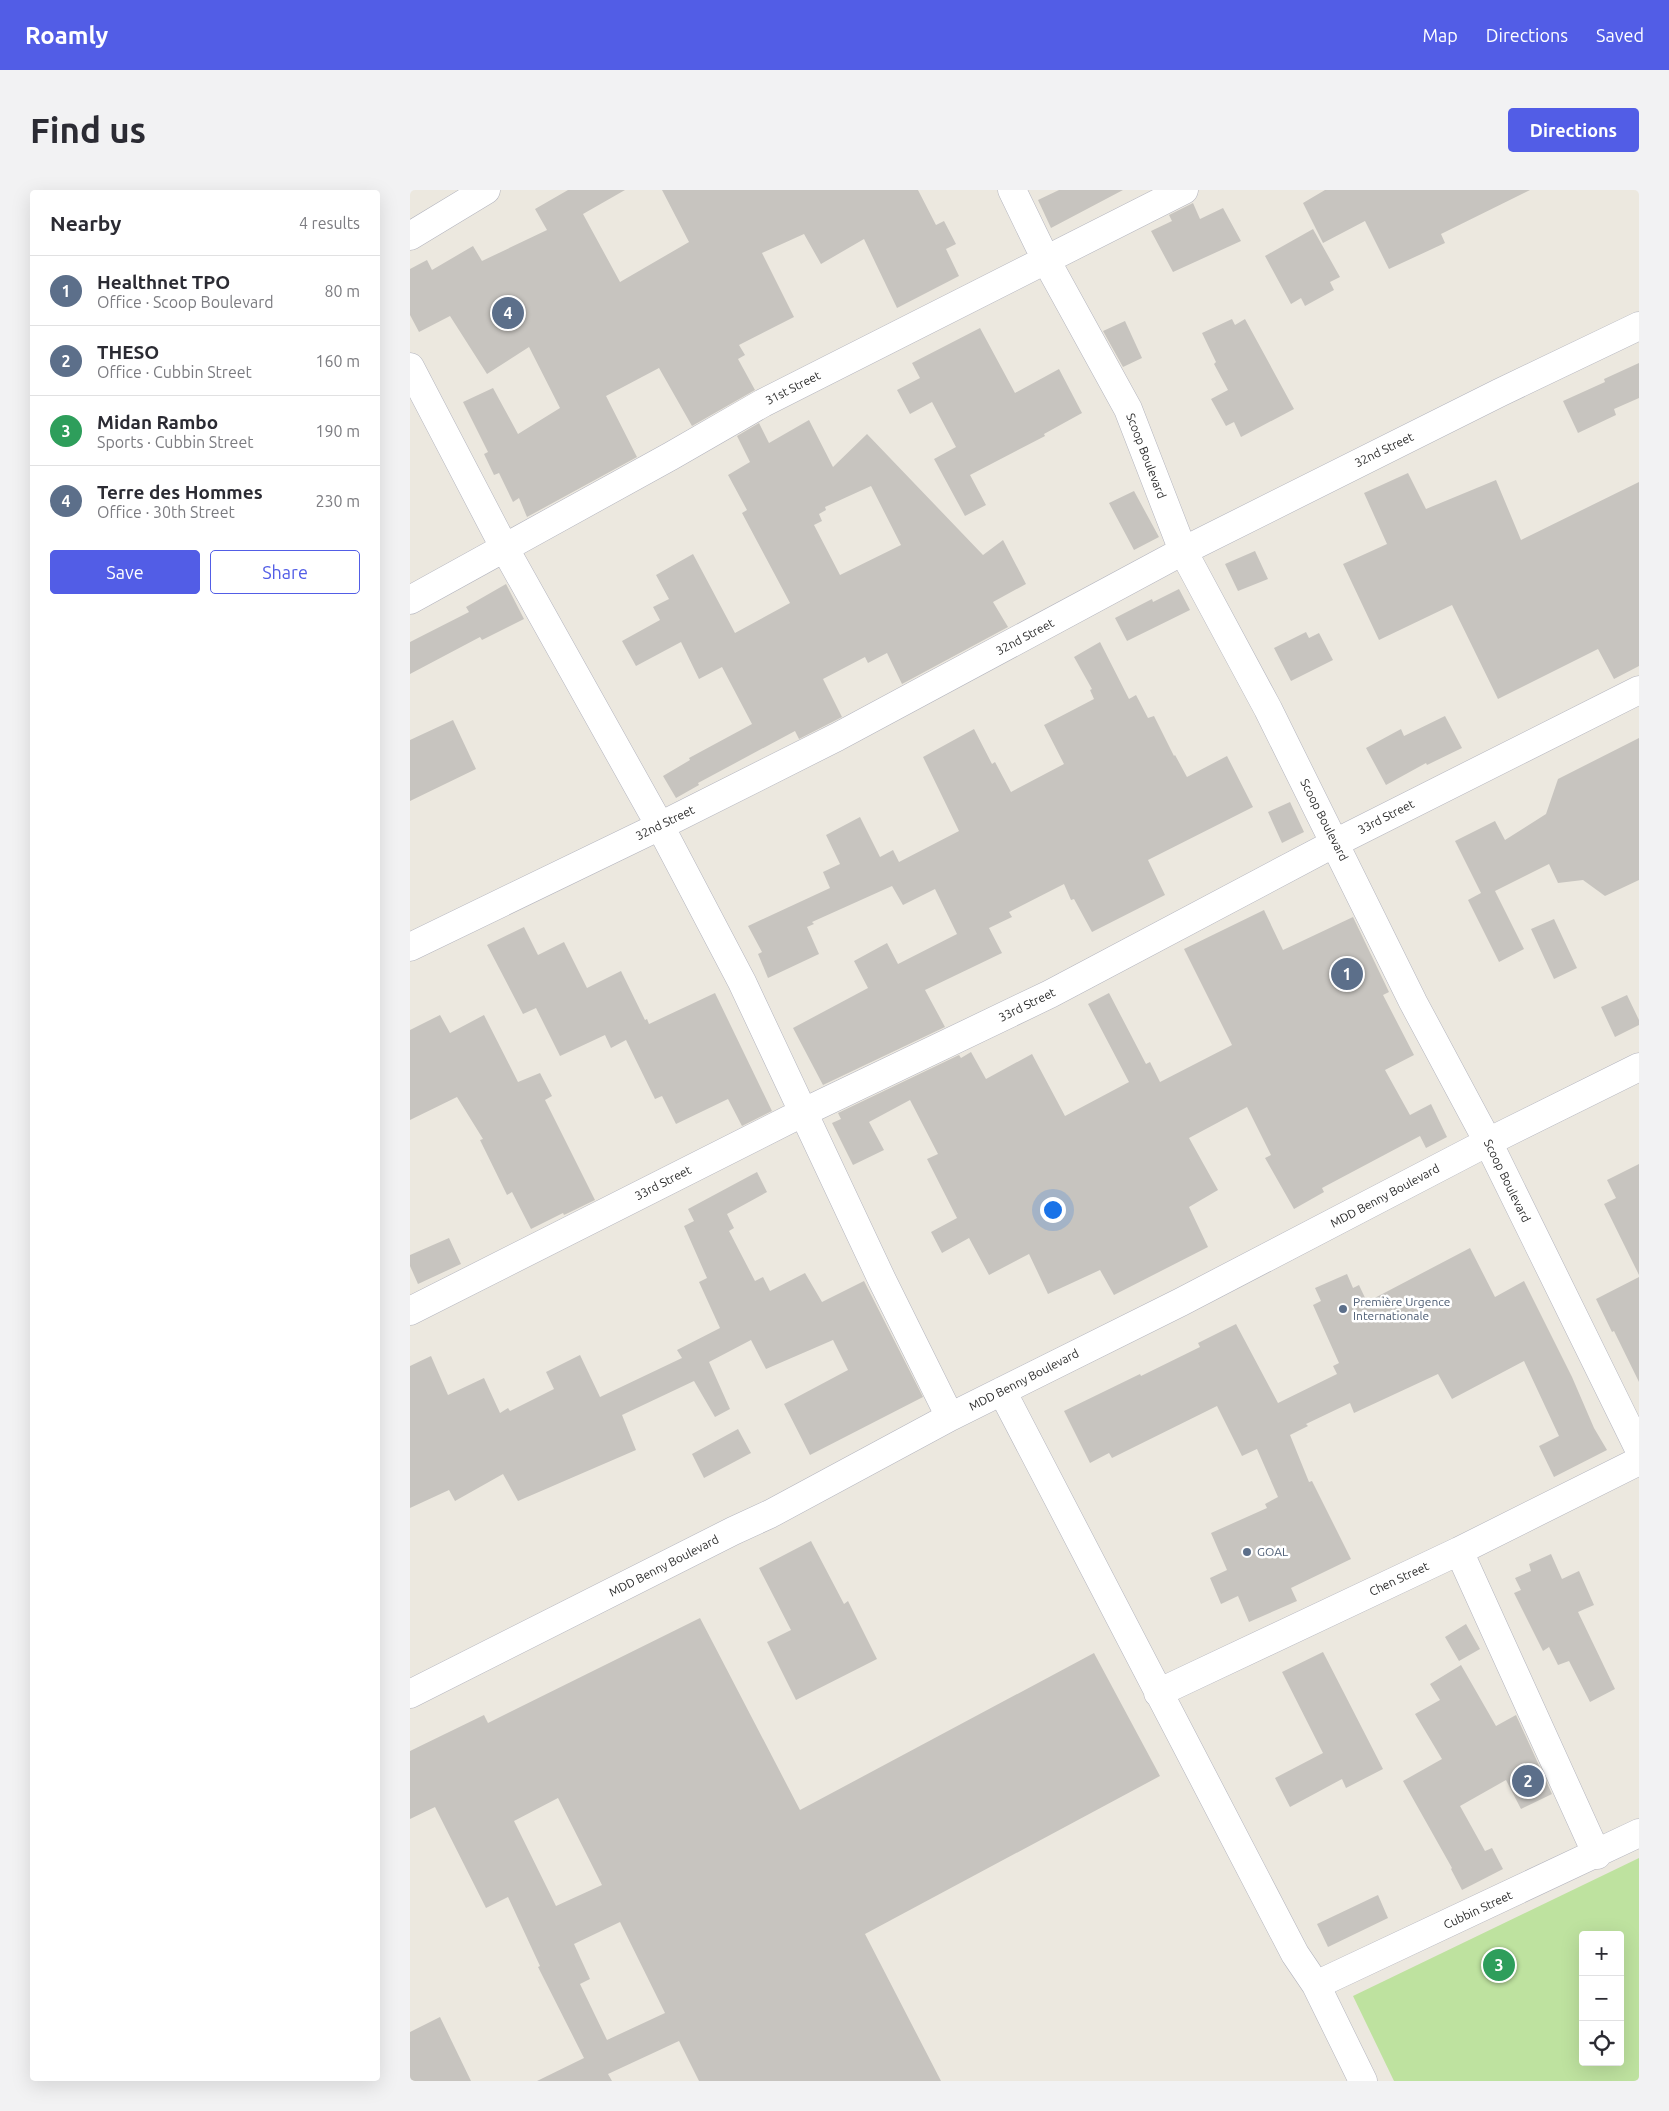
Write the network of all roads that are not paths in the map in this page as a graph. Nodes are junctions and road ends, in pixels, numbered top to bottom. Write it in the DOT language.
graph roads {
  1 [pos="486,190"];
  2 [pos="1012,190"];
  3 [pos="1184,190"];
  4 [pos="410,236"];
  5 [pos="1046,260"];
  6 [pos="1639,326"];
  7 [pos="410,367"];
  8 [pos="504,547"];
  9 [pos="1183,551"];
  10 [pos="410,600"];
  11 [pos="1639,690"];
  12 [pos="660,826"];
  13 [pos="1335,843"];
  14 [pos="410,947"];
  15 [pos="1639,1067"];
  16 [pos="804,1112"];
  17 [pos="1488,1142"];
  18 [pos="410,1311"];
  19 [pos="1002,1391"];
  20 [pos="950,1417"];
  21 [pos="1639,1448"];
  22 [pos="1639,1461"];
  23 [pos="1459,1551"];
  24 [pos="1158,1693"];
  25 [pos="410,1694"];
  26 [pos="1639,1833"];
  27 [pos="1597,1855"];
  28 [pos="1316,1985"];
  29 [pos="1363,2081"];
  1 -- 4 [label="street"];
  2 -- 5 [label="street, Scoop Boulevard"];
  3 -- 5 [label="street, 31st Street"];
  5 -- 8 [label="street, 31st Street"];
  5 -- 9 [label="street, Scoop Boulevard"];
  6 -- 9 [label="street, 32nd Street"];
  7 -- 8 [label="street"];
  8 -- 10 [label="street, 31st Street"];
  8 -- 12 [label="street"];
  9 -- 12 [label="street, 32nd Street"];
  9 -- 13 [label="street, Scoop Boulevard"];
  11 -- 13 [label="street, 33rd Street"];
  12 -- 14 [label="street, 32nd Street"];
  12 -- 16 [label="street"];
  13 -- 16 [label="street, 33rd Street"];
  13 -- 17 [label="street, Scoop Boulevard"];
  15 -- 17 [label="street, MDD Benny Boulevard"];
  16 -- 18 [label="street, 33rd Street"];
  16 -- 20 [label="street"];
  17 -- 19 [label="street, MDD Benny Boulevard"];
  17 -- 21 [label="street, Scoop Boulevard"];
  19 -- 20 [label="street, MDD Benny Boulevard"];
  19 -- 24 [label="street"];
  20 -- 25 [label="street, MDD Benny Boulevard"];
  22 -- 23 [label="street, Chen Street"];
  23 -- 24 [label="street, Chen Street"];
  23 -- 27 [label="street"];
  24 -- 28 [label="street"];
  26 -- 27 [label="street, Cubbin Street"];
  27 -- 28 [label="street, Cubbin Street"];
  28 -- 29 [label="street"];
}
